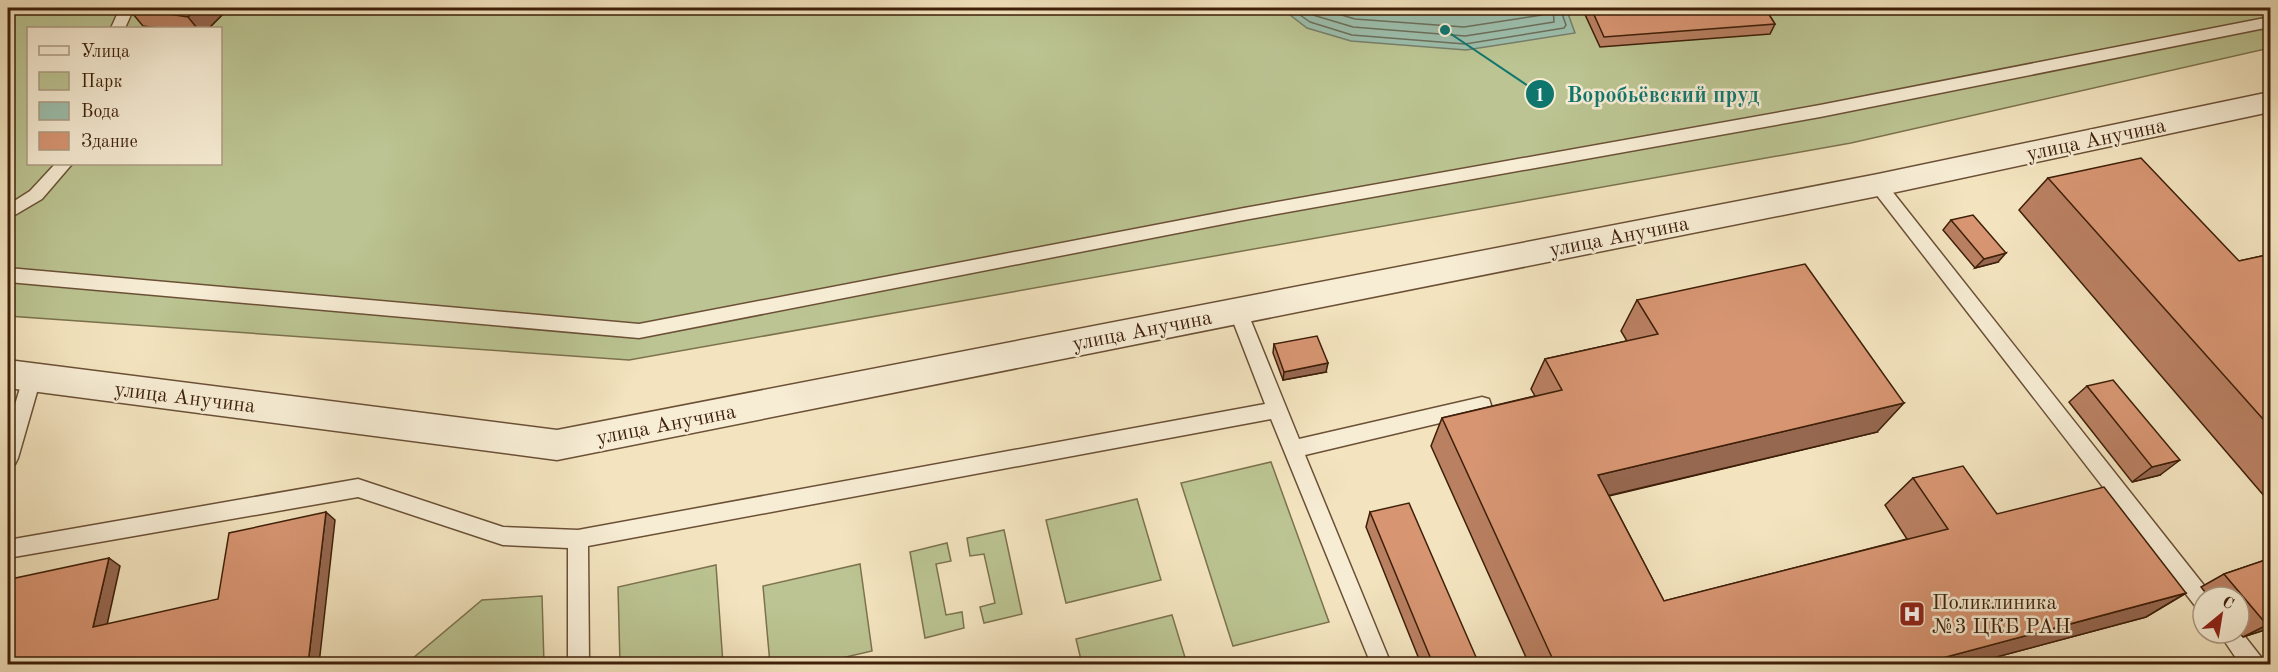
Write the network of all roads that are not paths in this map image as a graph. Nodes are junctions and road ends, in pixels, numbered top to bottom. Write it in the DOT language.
graph roads {
  1 [pos="127,8"];
  2 [pos="2271,22"];
  3 [pos="118,27"];
  4 [pos="2271,102"];
  5 [pos="63,165"];
  6 [pos="1878,185"];
  7 [pos="8,213"];
  8 [pos="8,275"];
  9 [pos="1239,311"];
  10 [pos="20,376"];
  11 [pos="1482,405"];
  12 [pos="1277,410"];
  13 [pos="1293,449"];
  14 [pos="8,458"];
  15 [pos="578,539"];
  16 [pos="8,549"];
  17 [pos="2191,585"];
  18 [pos="2238,645"];
  19 [pos="579,664"];
  20 [pos="1381,664"];
  21 [pos="2253,664"];
  1 -- 3 [label="lane"];
  2 -- 8 [label="lane"];
  4 -- 6 [label="street, улица Анучина"];
  5 -- 7 [label="lane"];
  6 -- 9 [label="street, улица Анучина"];
  6 -- 17 [label="lane"];
  9 -- 10 [label="street, улица Анучина"];
  9 -- 12 [label="lane"];
  10 -- 14 [label="lane"];
  11 -- 13 [label="lane"];
  12 -- 13 [label="lane"];
  12 -- 15 [label="lane"];
  13 -- 20 [label="lane"];
  15 -- 16 [label="lane"];
  15 -- 19 [label="lane"];
  18 -- 21 [label="lane"];
}
